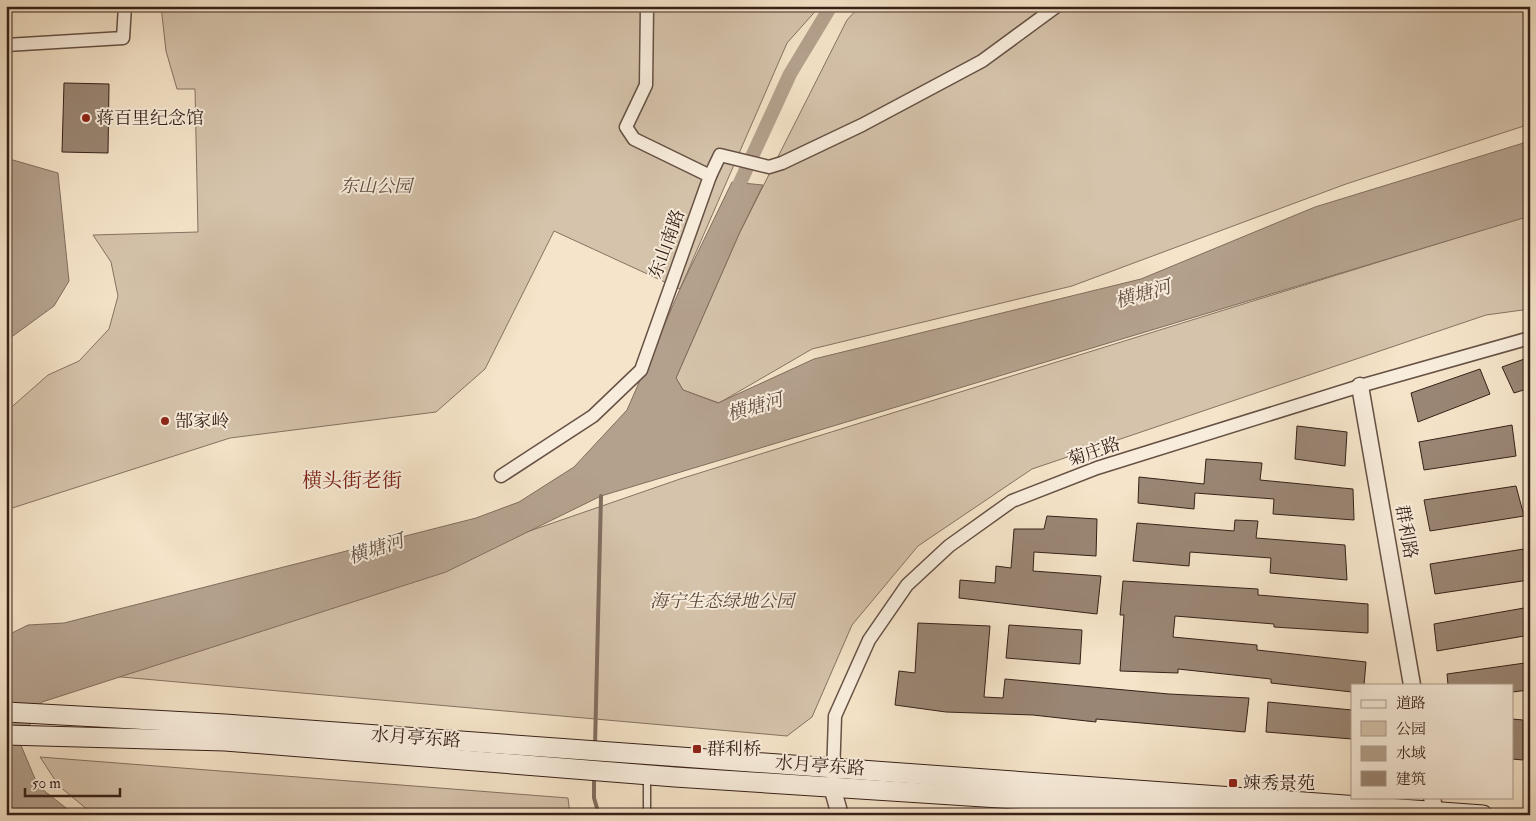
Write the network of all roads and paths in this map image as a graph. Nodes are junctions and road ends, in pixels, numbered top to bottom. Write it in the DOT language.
graph roads {
  1 [pos="125,6"];
  2 [pos="646,6"];
  3 [pos="1057,6"];
  4 [pos="6,45"];
  5 [pos="710,176"];
  6 [pos="1530,338"];
  7 [pos="1360,386"];
  8 [pos="501,476"];
  9 [pos="1412,684"];
  10 [pos="6,712"];
  11 [pos="225,732"];
  12 [pos="6,735"];
  13 [pos="833,767"];
  14 [pos="646,774"];
  15 [pos="832,787"];
  16 [pos="1434,808"];
  17 [pos="647,815"];
  18 [pos="840,815"];
  19 [pos="1263,815"];
  20 [pos="1483,815"];
  1 -- 4 [label="street"];
  2 -- 5 [label="street"];
  3 -- 5 [label="street, 东山南路"];
  5 -- 8 [label="street, 东山南路"];
  6 -- 7 [label="street, 菊庄路"];
  7 -- 9 [label="street, 群利路"];
  7 -- 13 [label="street, 菊庄路"];
  10 -- 11 [label="main road, 水月亭东路"];
  11 -- 12 [label="main road, 水月亭东路"];
  11 -- 13 [label="main road, 水月亭东路"];
  11 -- 14 [label="main road, 水月亭东路"];
  13 -- 15 [label="street, 菊庄路"];
  13 -- 16 [label="main road, 水月亭东路"];
  14 -- 15 [label="main road, 水月亭东路"];
  14 -- 17 [label="lane"];
  15 -- 18 [label="street"];
  15 -- 19 [label="main road, 水月亭东路"];
  16 -- 20 [label="main road, 水月亭东路"];
}
